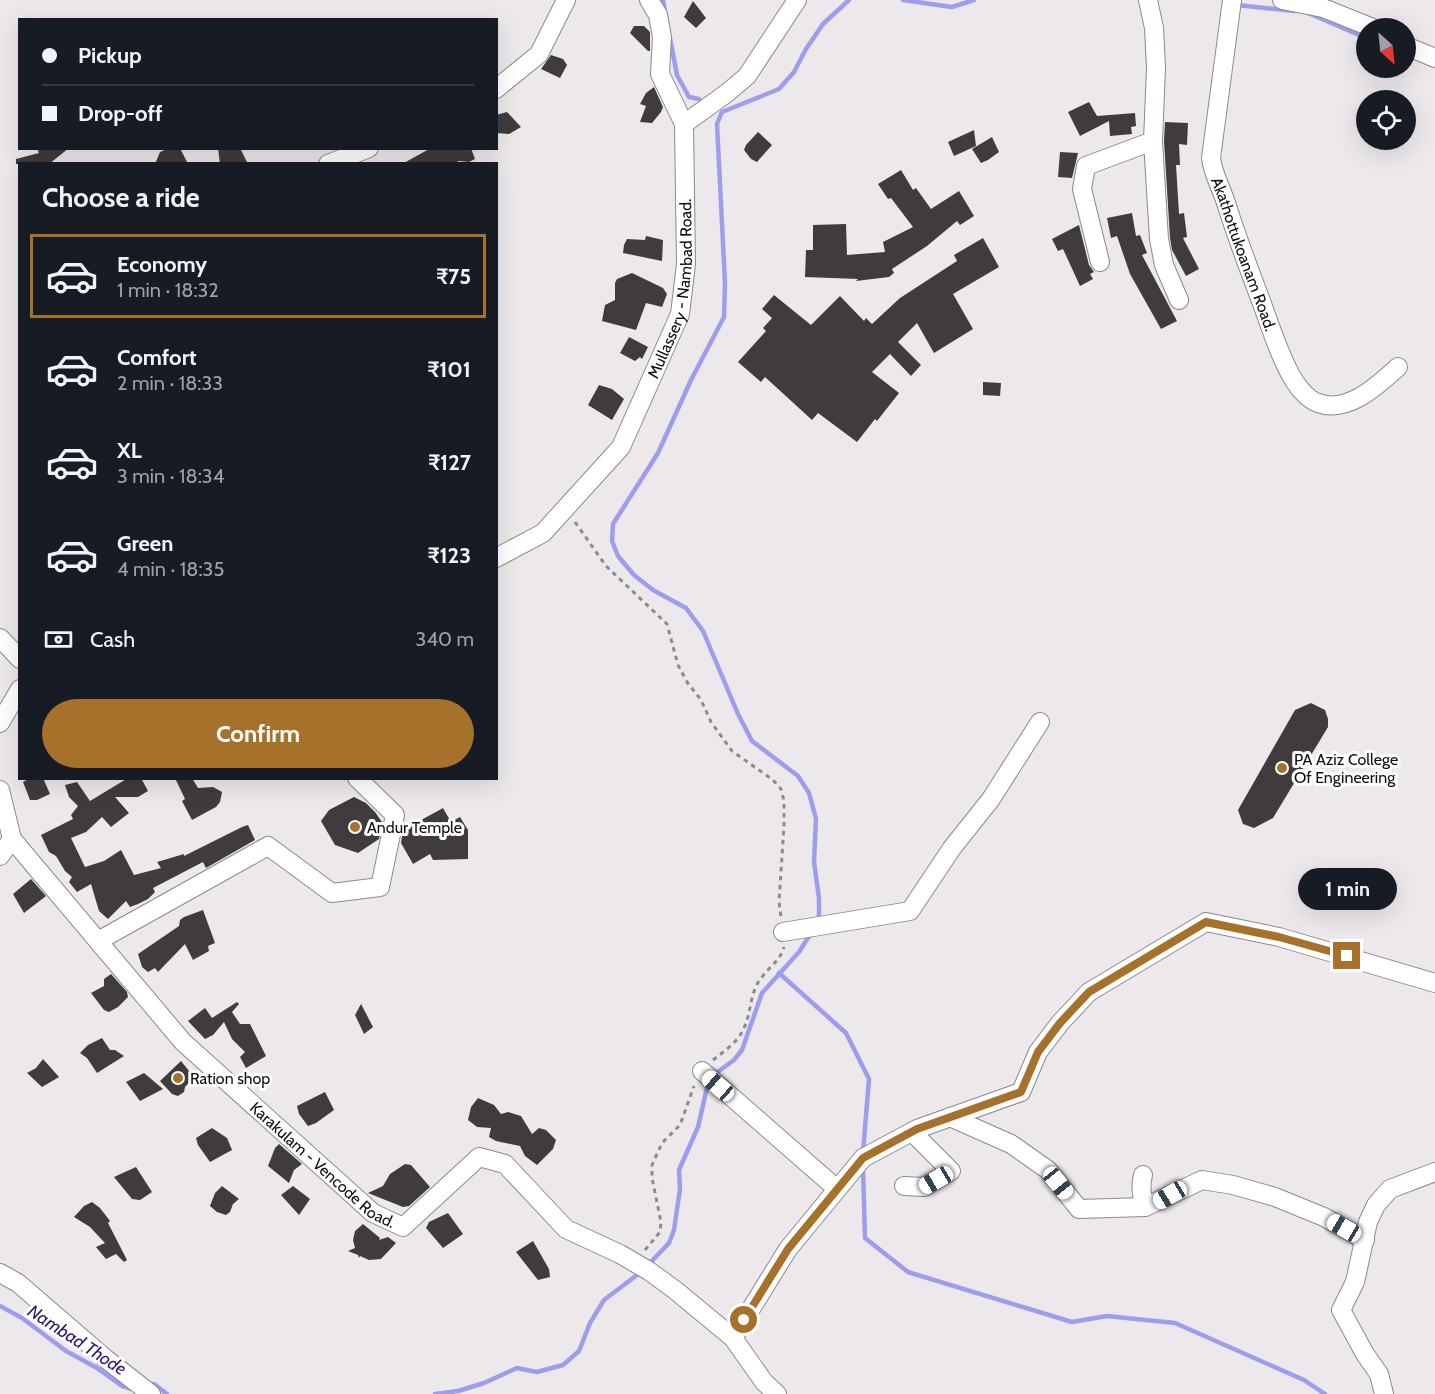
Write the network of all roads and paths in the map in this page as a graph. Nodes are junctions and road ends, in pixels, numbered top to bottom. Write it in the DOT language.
graph roads {
  1 [pos="566,0"];
  2 [pos="649,0"];
  3 [pos="797,0"];
  4 [pos="1148,0"];
  5 [pos="1282,0"];
  6 [pos="1231,7"];
  7 [pos="1356,21"];
  8 [pos="1416,51"];
  9 [pos="1435,58"];
  10 [pos="498,87"];
  11 [pos="684,124"];
  12 [pos="1153,141"];
  13 [pos="364,150"];
  14 [pos="333,162"];
  15 [pos="1100,262"];
  16 [pos="1179,300"];
  17 [pos="1398,367"];
  18 [pos="566,508"];
  19 [pos="498,557"];
  20 [pos="0,638"];
  21 [pos="18,657"];
  22 [pos="18,692"];
  23 [pos="1040,722"];
  24 [pos="0,723"];
  25 [pos="359,780"];
  26 [pos="0,790"];
  27 [pos="12,839"];
  28 [pos="0,856"];
  29 [pos="783,932"];
  30 [pos="98,941"];
  31 [pos="1435,983"];
  32 [pos="702,1071"];
  33 [pos="950,1117"];
  34 [pos="912,1131"];
  35 [pos="1435,1172"];
  36 [pos="1143,1175"];
  37 [pos="904,1186"];
  38 [pos="837,1189"];
  39 [pos="1145,1206"];
  40 [pos="1365,1240"];
  41 [pos="642,1267"];
  42 [pos="0,1273"];
  43 [pos="733,1338"];
  44 [pos="147,1390"];
  45 [pos="777,1394"];
  46 [pos="1384,1394"];
  1 -- 10 [label="street"];
  2 -- 11 [label="street"];
  3 -- 11 [label="street"];
  4 -- 12 [label="street"];
  5 -- 7 [label="street"];
  6 -- 17 [label="street, Akathottukoanam Road."];
  8 -- 9 [label="street"];
  11 -- 18 [label="street, Mullassery - Nambad Road."];
  12 -- 15 [label="street"];
  12 -- 16 [label="street"];
  13 -- 14 [label="street"];
  18 -- 19 [label="street, Mullassery - Nambad Road."];
  18 -- 29 [label="path"];
  20 -- 21 [label="street"];
  22 -- 24 [label="street"];
  23 -- 29 [label="street"];
  25 -- 30 [label="street"];
  26 -- 27 [label="street"];
  27 -- 28 [label="street"];
  27 -- 30 [label="street, Karakulam - Vencode Road."];
  29 -- 32 [label="path"];
  30 -- 41 [label="street, Karakulam - Vencode Road."];
  31 -- 33 [label="street"];
  32 -- 38 [label="street"];
  32 -- 41 [label="path"];
  33 -- 34 [label="street"];
  33 -- 39 [label="street"];
  34 -- 37 [label="street"];
  34 -- 38 [label="street"];
  35 -- 40 [label="street"];
  36 -- 39 [label="street"];
  38 -- 43 [label="street"];
  39 -- 40 [label="street"];
  40 -- 46 [label="street"];
  41 -- 43 [label="street, Karakulam - Vencode Road."];
  42 -- 44 [label="street"];
  43 -- 45 [label="street, Karakulam - Vencode Road."];
}
